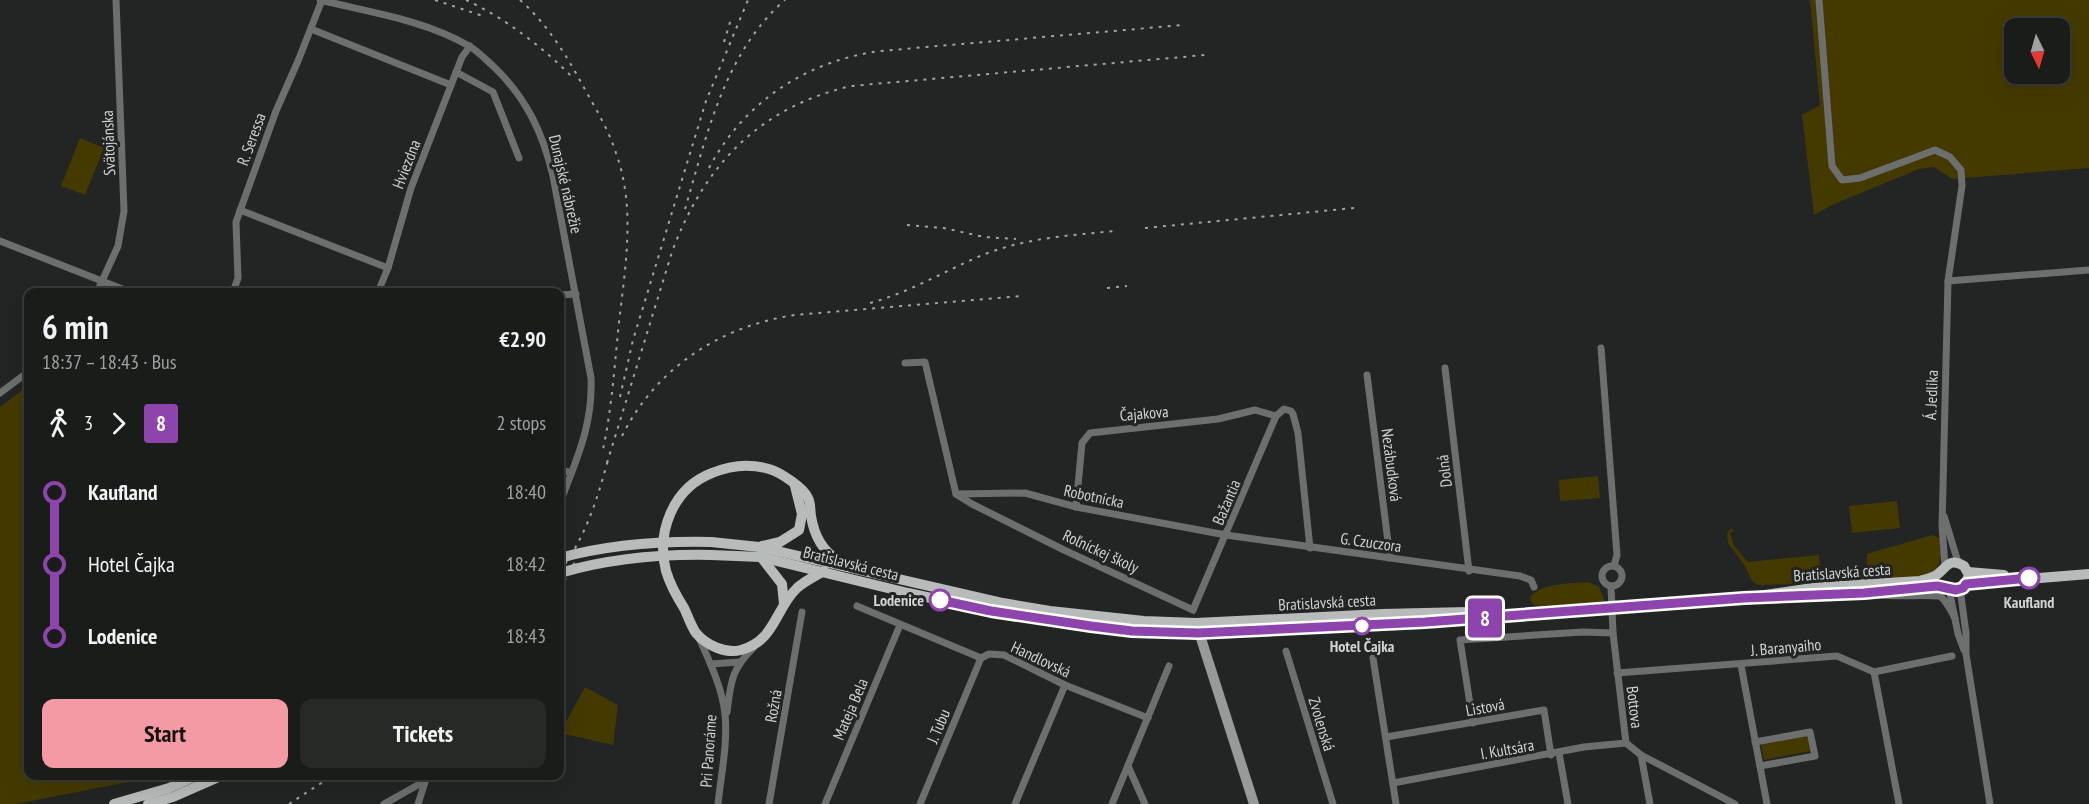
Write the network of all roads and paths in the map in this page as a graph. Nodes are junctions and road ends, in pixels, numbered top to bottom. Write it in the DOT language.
graph roads {
  1 [pos="116,0"];
  2 [pos="321,0"];
  3 [pos="1819,0"];
  4 [pos="311,29"];
  5 [pos="470,46"];
  6 [pos="456,72"];
  7 [pos="451,86"];
  8 [pos="519,158"];
  9 [pos="240,210"];
  10 [pos="0,241"];
  11 [pos="388,268"];
  12 [pos="2089,270"];
  13 [pos="101,280"];
  14 [pos="1948,281"];
  15 [pos="98,288"];
  16 [pos="120,288"];
  17 [pos="234,288"];
  18 [pos="380,288"];
  19 [pos="576,294"];
  20 [pos="564,295"];
  21 [pos="1601,348"];
  22 [pos="905,363"];
  23 [pos="1445,368"];
  24 [pos="24,375"];
  25 [pos="1367,375"];
  26 [pos="0,393"];
  27 [pos="1276,416"];
  28 [pos="564,470"];
  29 [pos="571,473"];
  30 [pos="795,485"];
  31 [pos="564,492"];
  32 [pos="956,494"];
  33 [pos="1076,507"];
  34 [pos="1943,511"];
  35 [pos="1226,535"];
  36 [pos="1310,548"];
  37 [pos="760,552"];
  38 [pos="564,557"];
  39 [pos="1390,558"];
  40 [pos="1958,562"];
  41 [pos="1614,566"];
  42 [pos="849,567"];
  43 [pos="1943,569"];
  44 [pos="824,571"];
  45 [pos="1469,571"];
  46 [pos="564,572"];
  47 [pos="1968,572"];
  48 [pos="2089,574"];
  49 [pos="2030,578"];
  50 [pos="1611,586"];
  51 [pos="1965,586"];
  52 [pos="1534,587"];
  53 [pos="1948,588"];
  54 [pos="1864,593"];
  55 [pos="1744,598"];
  56 [pos="784,604"];
  57 [pos="857,606"];
  58 [pos="1193,610"];
  59 [pos="802,612"];
  60 [pos="1954,618"];
  61 [pos="900,625"];
  62 [pos="1197,628"];
  63 [pos="696,633"];
  64 [pos="1613,633"];
  65 [pos="764,638"];
  66 [pos="729,651"];
  67 [pos="1286,651"];
  68 [pos="1966,654"];
  69 [pos="1952,656"];
  70 [pos="981,658"];
  71 [pos="1373,658"];
  72 [pos="739,662"];
  73 [pos="711,664"];
  74 [pos="1741,665"];
  75 [pos="1169,666"];
  76 [pos="1874,672"];
  77 [pos="1617,673"];
  78 [pos="1065,685"];
  79 [pos="1148,718"];
  80 [pos="1473,723"];
  81 [pos="726,726"];
  82 [pos="1386,736"];
  83 [pos="1755,742"];
  84 [pos="1626,743"];
  85 [pos="1559,753"];
  86 [pos="1551,754"];
  87 [pos="1641,755"];
  88 [pos="1128,766"];
  89 [pos="1760,766"];
  90 [pos="187,780"];
  91 [pos="212,780"];
  92 [pos="423,780"];
  93 [pos="425,780"];
  94 [pos="1393,783"];
  95 [pos="114,804"];
  96 [pos="148,804"];
  97 [pos="384,804"];
  98 [pos="418,804"];
  99 [pos="718,804"];
  100 [pos="769,804"];
  101 [pos="825,804"];
  102 [pos="920,804"];
  103 [pos="1015,804"];
  104 [pos="1112,804"];
  105 [pos="1145,804"];
  106 [pos="1254,804"];
  107 [pos="1333,804"];
  108 [pos="1396,804"];
  109 [pos="1568,804"];
  110 [pos="1650,804"];
  111 [pos="1735,804"];
  112 [pos="1767,804"];
  113 [pos="1899,804"];
  114 [pos="1990,804"];
  1 -- 13 [label="street, Svätojánska"];
  2 -- 4 [label="street, R. Seressa"];
  2 -- 5 [label="street, Dunajské nábrežie"];
  3 -- 14 [label="street, Á. Jedlika"];
  4 -- 7 [label="street"];
  4 -- 9 [label="street, R. Seressa"];
  5 -- 6 [label="street, Hviezdna"];
  5 -- 19 [label="street, Dunajské nábrežie"];
  6 -- 7 [label="street, Hviezdna"];
  6 -- 8 [label="street"];
  7 -- 11 [label="street, Hviezdna"];
  9 -- 11 [label="street"];
  9 -- 17 [label="street, R. Seressa"];
  10 -- 13 [label="street"];
  11 -- 18 [label="street, Hviezdna"];
  12 -- 14 [label="street"];
  13 -- 15 [label="street, Svätojánska"];
  13 -- 16 [label="street"];
  14 -- 34 [label="street, Á. Jedlika"];
  19 -- 20 [label="street"];
  19 -- 29 [label="street, Dunajské nábrežie"];
  21 -- 41 [label="street"];
  22 -- 32 [label="street"];
  23 -- 45 [label="street, Dolná"];
  24 -- 26 [label="street"];
  25 -- 39 [label="street, Nezábudková"];
  27 -- 33 [label="street, Čajakova"];
  27 -- 35 [label="street, Bažantia"];
  27 -- 36 [label="street"];
  28 -- 29 [label="street"];
  29 -- 31 [label="street, Dunajské nábrežie"];
  30 -- 37 [label="main road"];
  30 -- 42 [label="main road"];
  30 -- 63 [label="main road"];
  32 -- 33 [label="street, Robotnícka"];
  32 -- 58 [label="street, Roľníckej školy"];
  33 -- 35 [label="street, Robotnícka"];
  34 -- 40 [label="street, Á. Jedlika"];
  34 -- 43 [label="street, Á. Jedlika"];
  35 -- 36 [label="street, G. Czuczora"];
  35 -- 58 [label="street, Bažantia"];
  36 -- 39 [label="street, G. Czuczora"];
  37 -- 38 [label="main road, Bratislavská cesta, bridge"];
  37 -- 42 [label="main road, Bratislavská cesta"];
  37 -- 44 [label="main road, Bratislavská cesta"];
  37 -- 46 [label="main road, Bratislavská cesta, bridge"];
  37 -- 56 [label="main road"];
  39 -- 45 [label="street, G. Czuczora"];
  40 -- 43 [label="main road, Bratislavská cesta"];
  40 -- 47 [label="main road"];
  41 -- 50 [label="street"];
  41 -- 50 [label="street"];
  42 -- 62 [label="main road, Bratislavská cesta"];
  43 -- 53 [label="main road"];
  43 -- 55 [label="main road, Bratislavská cesta"];
  44 -- 56 [label="main road"];
  44 -- 62 [label="main road, Bratislavská cesta"];
  45 -- 52 [label="street, G. Czuczora"];
  47 -- 49 [label="main road, Bratislavská cesta"];
  47 -- 51 [label="main road"];
  48 -- 49 [label="main road, Bratislavská cesta"];
  49 -- 51 [label="main road, Bratislavská cesta"];
  50 -- 64 [label="street, Bottova"];
  51 -- 53 [label="main road, Bratislavská cesta"];
  51 -- 68 [label="street"];
  53 -- 54 [label="main road, Bratislavská cesta"];
  53 -- 60 [label="street"];
  54 -- 55 [label="main road, Bratislavská cesta"];
  54 -- 60 [label="street"];
  55 -- 62 [label="main road, Bratislavská cesta, bridge"];
  56 -- 65 [label="main road"];
  57 -- 61 [label="street, Handlovská"];
  58 -- 62 [label="street"];
  59 -- 100 [label="street, Rožná"];
  60 -- 68 [label="street"];
  61 -- 70 [label="street, Handlovská"];
  61 -- 101 [label="street, Mateja Bela"];
  62 -- 106 [label="main road"];
  63 -- 66 [label="main road"];
  63 -- 73 [label="street, Pri Panoráme"];
  64 -- 77 [label="street, Bottova"];
  64 -- 80 [label="street"];
  65 -- 66 [label="main road"];
  65 -- 72 [label="street"];
  66 -- 73 [label="street"];
  67 -- 107 [label="street, Zvolenská"];
  68 -- 114 [label="street"];
  69 -- 76 [label="street"];
  70 -- 78 [label="street, Handlovská"];
  70 -- 102 [label="street, J. Tubu"];
  71 -- 82 [label="street"];
  72 -- 73 [label="street"];
  72 -- 81 [label="street"];
  73 -- 81 [label="street, Pri Panoráme"];
  74 -- 76 [label="street, J. Baranyaiho"];
  74 -- 77 [label="street, J. Baranyaiho"];
  74 -- 83 [label="street"];
  75 -- 79 [label="street"];
  76 -- 113 [label="street"];
  77 -- 84 [label="street, Bottova"];
  78 -- 79 [label="street, Handlovská"];
  78 -- 103 [label="street"];
  79 -- 88 [label="street"];
  80 -- 82 [label="street, Listová"];
  80 -- 86 [label="street, Listová"];
  81 -- 99 [label="street, Pri Panoráme"];
  82 -- 94 [label="street"];
  83 -- 89 [label="street"];
  83 -- 89 [label="street"];
  84 -- 85 [label="street, I. Kultsára"];
  84 -- 87 [label="street, Bottova"];
  85 -- 86 [label="street, I. Kultsára"];
  85 -- 109 [label="street"];
  86 -- 94 [label="street, I. Kultsára"];
  87 -- 110 [label="street"];
  87 -- 111 [label="street, Bottova"];
  88 -- 104 [label="street"];
  88 -- 105 [label="street"];
  89 -- 112 [label="street"];
  90 -- 95 [label="main road"];
  91 -- 96 [label="main road"];
  92 -- 97 [label="street"];
  93 -- 98 [label="street"];
  94 -- 108 [label="street"];
}
